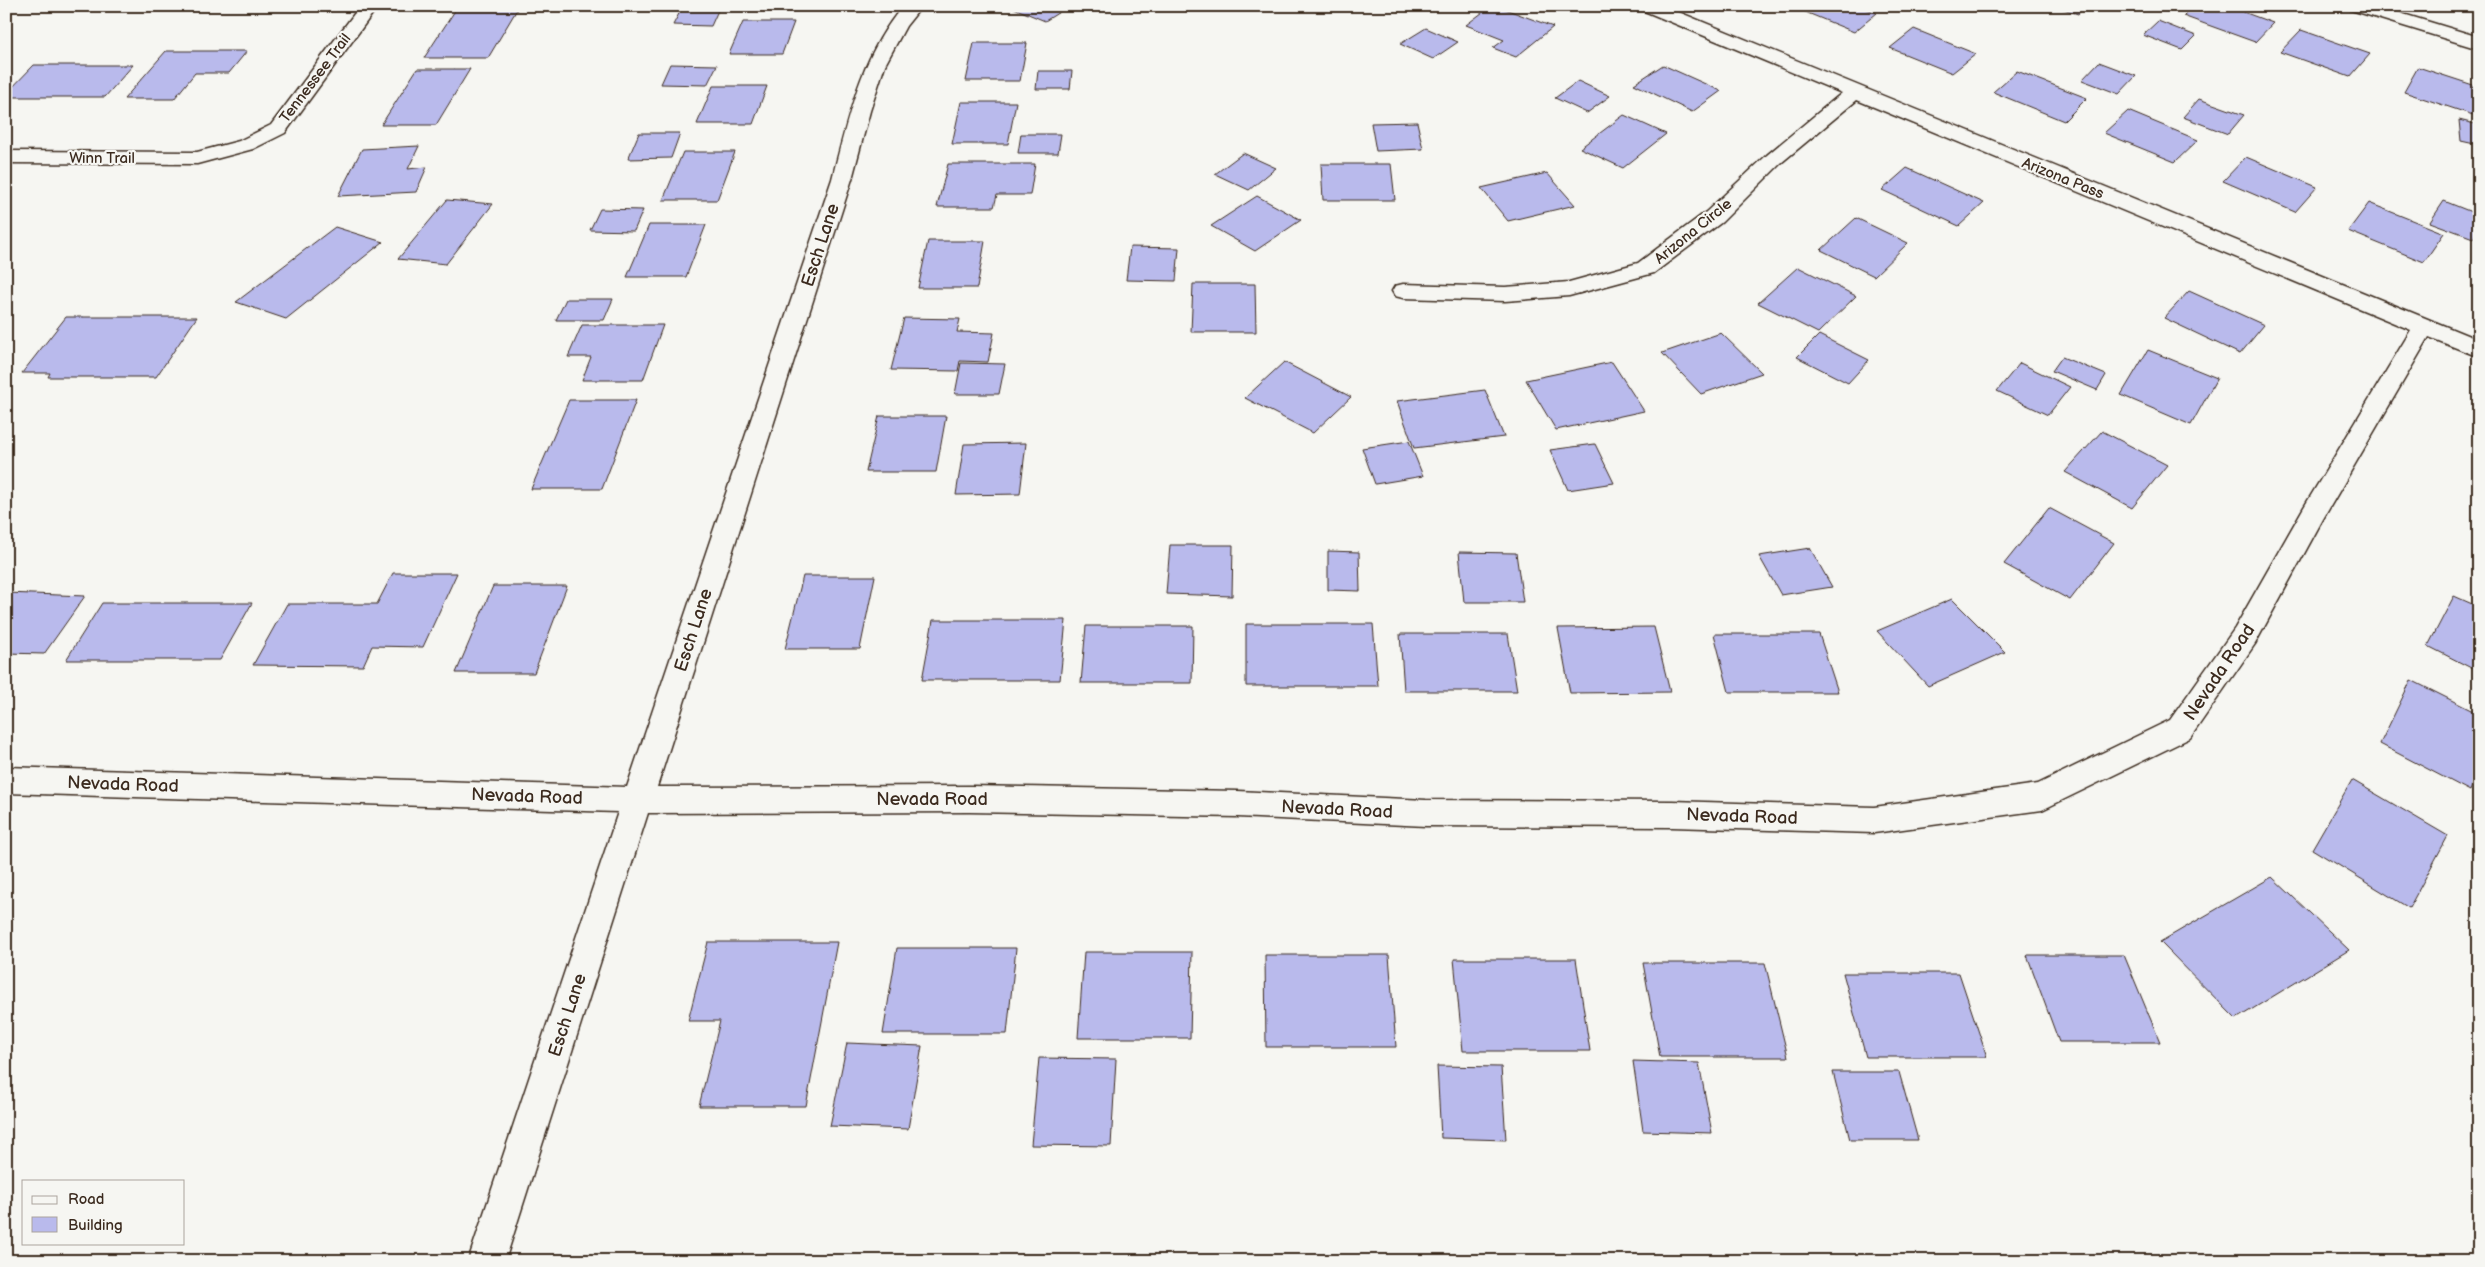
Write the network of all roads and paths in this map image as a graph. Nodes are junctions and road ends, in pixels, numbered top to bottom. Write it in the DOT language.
graph roads {
  1 [pos="368,6"];
  2 [pos="914,6"];
  3 [pos="1648,6"];
  4 [pos="2357,6"];
  5 [pos="2479,43"];
  6 [pos="1856,91"];
  7 [pos="6,157"];
  8 [pos="197,158"];
  9 [pos="1404,291"];
  10 [pos="2424,327"];
  11 [pos="2479,349"];
  12 [pos="6,780"];
  13 [pos="637,800"];
  14 [pos="486,1261"];
  1 -- 8 [label="street, Tennessee Trail"];
  2 -- 13 [label="street, Esch Lane"];
  3 -- 6 [label="street, Arizona Pass"];
  4 -- 5 [label="street"];
  6 -- 9 [label="street, Arizona Circle"];
  6 -- 10 [label="street, Arizona Pass"];
  7 -- 8 [label="street, Winn Trail"];
  10 -- 11 [label="street, Arizona Pass"];
  10 -- 13 [label="street, Nevada Road"];
  12 -- 13 [label="street, Nevada Road"];
  13 -- 14 [label="street, Esch Lane"];
}
